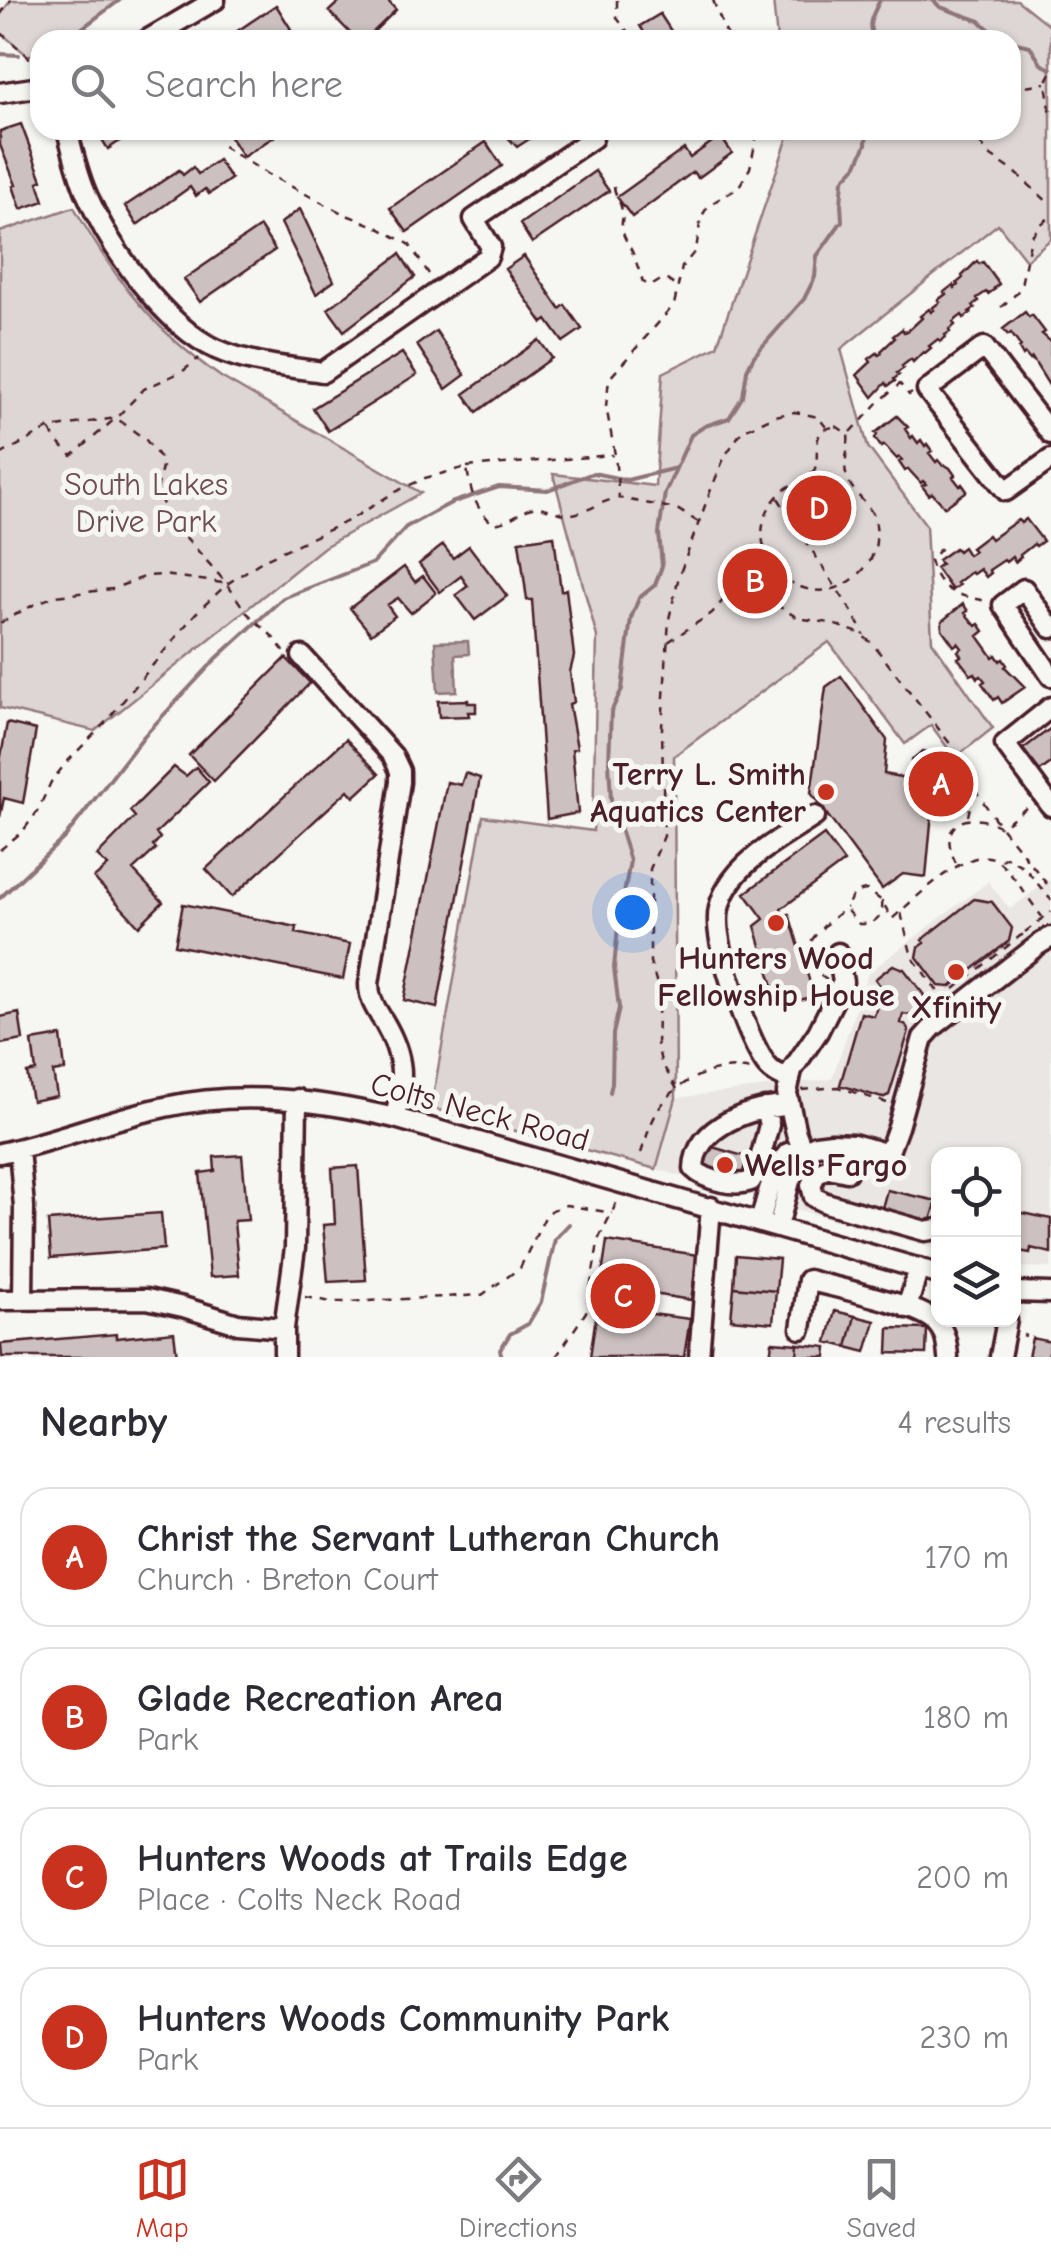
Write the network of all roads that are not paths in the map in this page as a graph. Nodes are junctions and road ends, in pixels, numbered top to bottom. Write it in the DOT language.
graph roads {
  1 [pos="215,0"];
  2 [pos="165,30"];
  3 [pos="30,83"];
  4 [pos="0,94"];
  5 [pos="70,140"];
  6 [pos="590,140"];
  7 [pos="1051,434"];
  8 [pos="1051,459"];
  9 [pos="1051,628"];
  10 [pos="302,656"];
  11 [pos="1051,676"];
  12 [pos="1051,707"];
  13 [pos="1047,800"];
  14 [pos="815,816"];
  15 [pos="1051,937"];
  16 [pos="838,952"];
  17 [pos="790,1093"];
  18 [pos="297,1099"];
  19 [pos="765,1108"];
  20 [pos="396,1118"];
  21 [pos="10,1151"];
  22 [pos="804,1152"];
  23 [pos="847,1172"];
  24 [pos="710,1208"];
  25 [pos="769,1224"];
  26 [pos="931,1230"];
  27 [pos="919,1268"];
  28 [pos="931,1272"];
  29 [pos="1021,1292"];
  30 [pos="1051,1293"];
  31 [pos="0,1300"];
  32 [pos="22,1300"];
  33 [pos="907,1308"];
  34 [pos="1006,1327"];
  35 [pos="284,1328"];
  36 [pos="801,1329"];
  37 [pos="284,1357"];
  38 [pos="699,1357"];
  39 [pos="948,1357"];
  40 [pos="1000,1357"];
  1 -- 2 [label="street"];
  3 -- 4 [label="street"];
  5 -- 6 [label="street"];
  7 -- 8 [label="street"];
  9 -- 11 [label="street"];
  10 -- 20 [label="street"];
  12 -- 13 [label="street"];
  14 -- 17 [label="street"];
  15 -- 22 [label="street"];
  16 -- 17 [label="street"];
  17 -- 19 [label="street"];
  17 -- 22 [label="street"];
  18 -- 20 [label="street, Colts Neck Road"];
  18 -- 21 [label="street, Colts Neck Road"];
  18 -- 35 [label="street"];
  19 -- 19 [label="street"];
  20 -- 24 [label="street, Colts Neck Road"];
  21 -- 32 [label="street"];
  22 -- 25 [label="street"];
  23 -- 26 [label="street"];
  24 -- 25 [label="street, Colts Neck Road"];
  24 -- 38 [label="street"];
  25 -- 27 [label="street, Colts Neck Road"];
  27 -- 28 [label="street, Colts Neck Road"];
  27 -- 33 [label="street"];
  29 -- 30 [label="street"];
  31 -- 32 [label="street"];
  32 -- 35 [label="street"];
  33 -- 36 [label="street"];
  33 -- 39 [label="street"];
  34 -- 40 [label="street"];
  35 -- 37 [label="street"];
}
